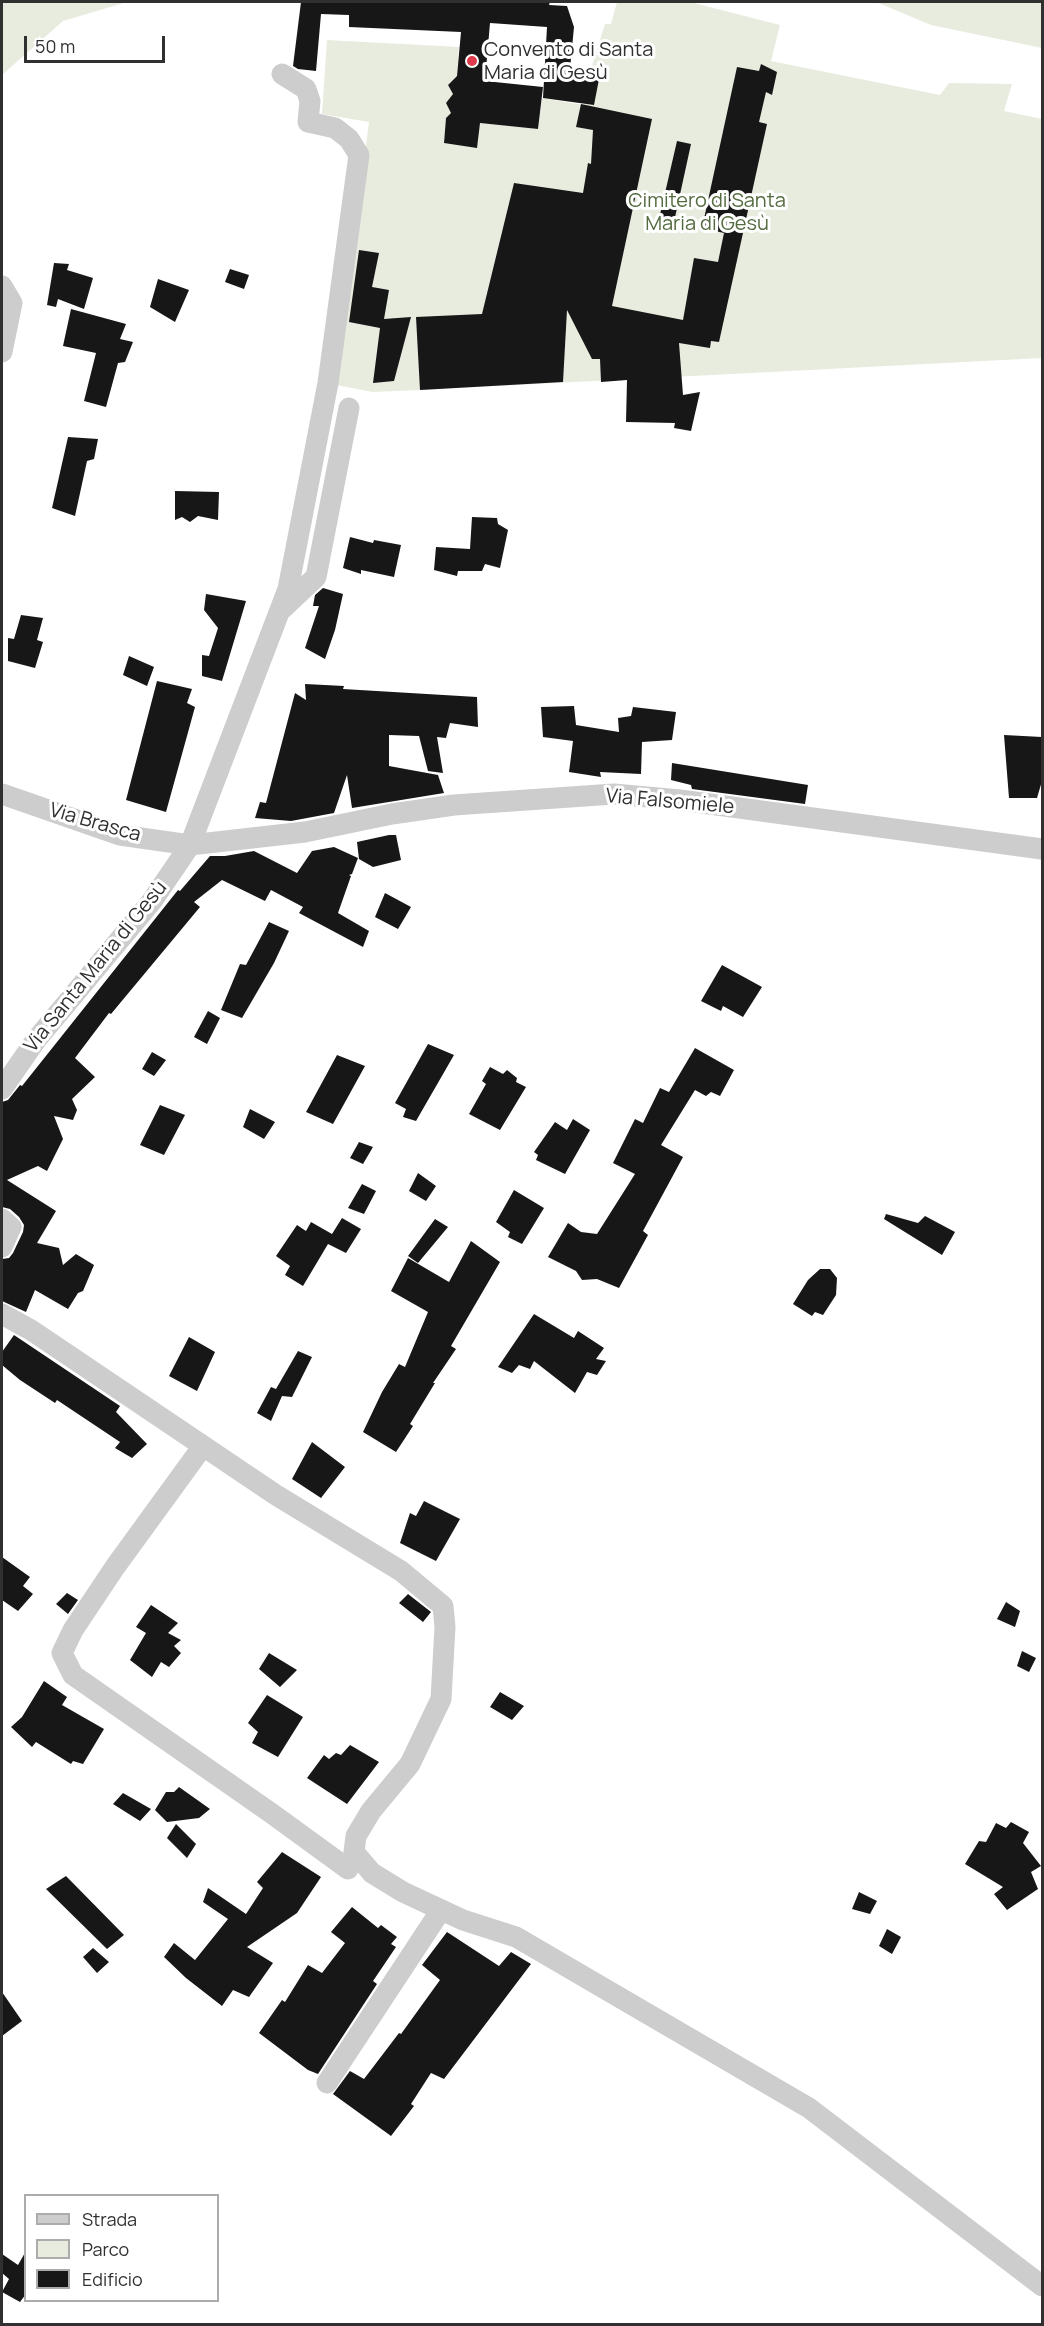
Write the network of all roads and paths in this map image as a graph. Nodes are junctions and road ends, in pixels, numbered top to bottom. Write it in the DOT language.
graph roads {
  1 [pos="282,74"];
  2 [pos="2,286"];
  3 [pos="2,352"];
  4 [pos="349,408"];
  5 [pos="280,611"];
  6 [pos="2,794"];
  7 [pos="190,845"];
  8 [pos="1042,849"];
  9 [pos="2,1089"];
  10 [pos="2,1219"];
  11 [pos="2,1247"];
  12 [pos="2,1314"];
  13 [pos="203,1446"];
  14 [pos="348,1869"];
  15 [pos="441,1910"];
  16 [pos="327,2083"];
  17 [pos="1042,2286"];
  1 -- 5 [label="street, Via Santa Maria di Gesù"];
  2 -- 3 [label="street"];
  4 -- 5 [label="street"];
  5 -- 7 [label="street, Via Santa Maria di Gesù"];
  6 -- 7 [label="street, Via Brasca"];
  7 -- 8 [label="street, Via Falsomiele"];
  7 -- 9 [label="street, Via Santa Maria di Gesù"];
  10 -- 11 [label="street"];
  12 -- 13 [label="street"];
  13 -- 14 [label="street"];
  13 -- 15 [label="street"];
  15 -- 16 [label="street"];
  15 -- 17 [label="street"];
}
